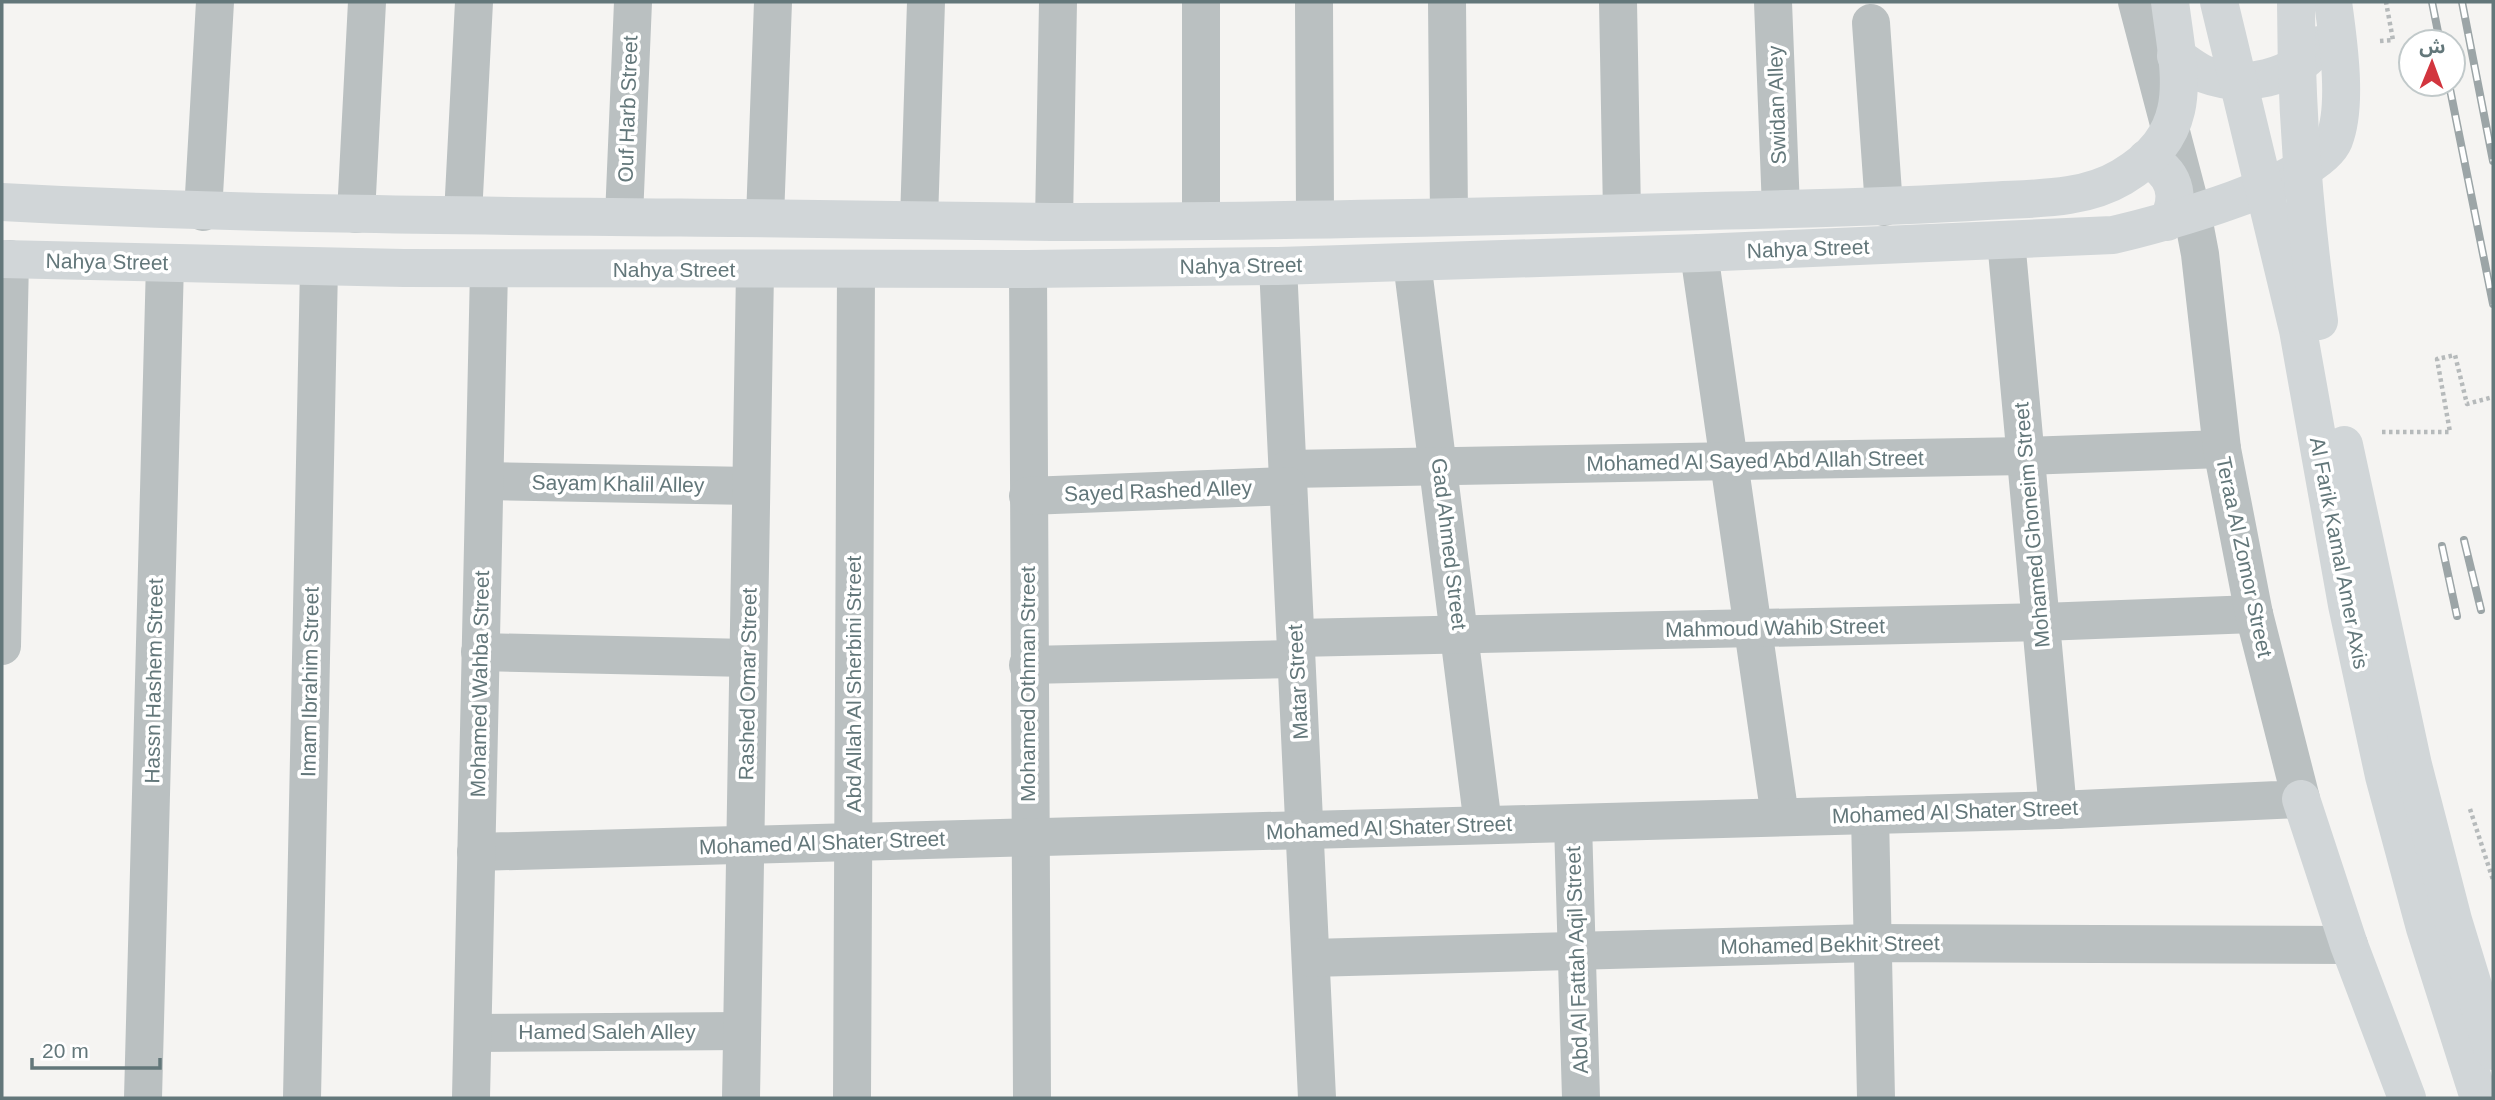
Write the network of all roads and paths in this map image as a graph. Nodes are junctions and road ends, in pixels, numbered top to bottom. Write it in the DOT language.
graph roads {
  1 [pos="215,2"];
  2 [pos="367,2"];
  3 [pos="474,2"];
  4 [pos="633,2"];
  5 [pos="774,2"];
  6 [pos="926,2"];
  7 [pos="1058,2"];
  8 [pos="1201,2"];
  9 [pos="1314,2"];
  10 [pos="1447,2"];
  11 [pos="1618,2"];
  12 [pos="1773,2"];
  13 [pos="2137,2"];
  14 [pos="2170,2"];
  15 [pos="2219,2"];
  16 [pos="2296,2"];
  17 [pos="2386,2"];
  18 [pos="2327,16"];
  19 [pos="1871,23"];
  20 [pos="2393,40"];
  21 [pos="2176,56"];
  22 [pos="2158,146"];
  23 [pos="2,202"];
  24 [pos="1884,207"];
  25 [pos="1781,209"];
  26 [pos="203,212"];
  27 [pos="1622,213"];
  28 [pos="356,214"];
  29 [pos="463,215"];
  30 [pos="624,217"];
  31 [pos="1449,217"];
  32 [pos="2179,217"];
  33 [pos="765,218"];
  34 [pos="1315,219"];
  35 [pos="919,220"];
  36 [pos="1201,220"];
  37 [pos="1054,222"];
  38 [pos="2006,240"];
  39 [pos="1699,253"];
  40 [pos="6,259"];
  41 [pos="1412,262"];
  42 [pos="164,263"];
  43 [pos="1278,266"];
  44 [pos="319,267"];
  45 [pos="489,269"];
  46 [pos="1028,269"];
  47 [pos="856,270"];
  48 [pos="755,271"];
  49 [pos="2455,355"];
  50 [pos="2493,397"];
  51 [pos="2222,449"];
  52 [pos="2026,456"];
  53 [pos="1730,461"];
  54 [pos="1439,467"];
  55 [pos="1288,478"];
  56 [pos="485,481"];
  57 [pos="751,486"];
  58 [pos="1028,496"];
  59 [pos="2254,614"];
  60 [pos="2042,622"];
  61 [pos="1754,629"];
  62 [pos="1460,636"];
  63 [pos="2,646"];
  64 [pos="1296,648"];
  65 [pos="480,652"];
  66 [pos="748,658"];
  67 [pos="1028,665"];
  68 [pos="2301,799"];
  69 [pos="2058,810"];
  70 [pos="1870,815"];
  71 [pos="1780,817"];
  72 [pos="1573,822"];
  73 [pos="1483,825"];
  74 [pos="1304,830"];
  75 [pos="1028,837"];
  76 [pos="854,842"];
  77 [pos="745,845"];
  78 [pos="476,852"];
  79 [pos="1873,943"];
  80 [pos="2349,945"];
  81 [pos="1577,951"];
  82 [pos="1311,958"];
  83 [pos="742,1031"];
  84 [pos="472,1033"];
  85 [pos="2493,1051"];
  86 [pos="144,1098"];
  87 [pos="302,1098"];
  88 [pos="471,1098"];
  89 [pos="741,1098"];
  90 [pos="852,1098"];
  91 [pos="1032,1098"];
  92 [pos="1317,1098"];
  93 [pos="1581,1098"];
  94 [pos="1876,1098"];
  95 [pos="2407,1098"];
  96 [pos="2480,1098"];
  1 -- 26 [label="street"];
  2 -- 28 [label="street"];
  3 -- 29 [label="street"];
  4 -- 30 [label="street, Ouf Harb Street"];
  5 -- 33 [label="street"];
  6 -- 35 [label="street"];
  7 -- 37 [label="street"];
  8 -- 36 [label="street"];
  9 -- 34 [label="street"];
  10 -- 31 [label="street"];
  11 -- 27 [label="street"];
  12 -- 25 [label="street, Swidan Alley"];
  13 -- 22 [label="street"];
  14 -- 21 [label="main road"];
  15 -- 96 [label="main road, Al Farik Kamal Amer Axis"];
  16 -- 85 [label="main road, Al Farik Kamal Amer Axis"];
  17 -- 20 [label="path"];
  18 -- 21 [label="main road"];
  18 -- 32 [label="main road, Nahya Street"];
  19 -- 24 [label="street"];
  21 -- 22 [label="main road"];
  22 -- 24 [label="main road, Nahya Street"];
  22 -- 32 [label="main road"];
  23 -- 26 [label="main road, Nahya Street"];
  24 -- 25 [label="main road, Nahya Street"];
  25 -- 27 [label="main road, Nahya Street"];
  26 -- 28 [label="main road, Nahya Street"];
  27 -- 31 [label="main road, Nahya Street"];
  28 -- 29 [label="main road, Nahya Street"];
  29 -- 30 [label="main road, Nahya Street"];
  30 -- 33 [label="main road, Nahya Street"];
  31 -- 34 [label="main road, Nahya Street"];
  32 -- 38 [label="main road, Nahya Street"];
  32 -- 51 [label="street, Teraa Al Zomor Street"];
  33 -- 35 [label="main road, Nahya Street"];
  34 -- 36 [label="main road, Nahya Street"];
  35 -- 37 [label="main road, Nahya Street"];
  36 -- 37 [label="main road, Nahya Street"];
  38 -- 39 [label="main road, Nahya Street"];
  38 -- 52 [label="street, Mohamed Ghoneim Street"];
  39 -- 41 [label="main road, Nahya Street"];
  39 -- 53 [label="street"];
  40 -- 42 [label="main road, Nahya Street"];
  40 -- 63 [label="street"];
  41 -- 43 [label="main road, Nahya Street"];
  41 -- 54 [label="street, Gad Ahmed Street"];
  42 -- 44 [label="main road, Nahya Street"];
  42 -- 86 [label="street, Hassn Hashem Street"];
  43 -- 46 [label="main road, Nahya Street"];
  43 -- 55 [label="street, Matar Street"];
  44 -- 45 [label="main road, Nahya Street"];
  44 -- 87 [label="street, Imam Ibrahim Street"];
  45 -- 48 [label="main road, Nahya Street"];
  45 -- 56 [label="street, Mohamed Wahba Street"];
  46 -- 47 [label="main road, Nahya Street"];
  46 -- 58 [label="street, Mohamed Othman Street"];
  47 -- 48 [label="main road, Nahya Street"];
  47 -- 76 [label="street, Abd Allah Al Sherbini Street"];
  48 -- 57 [label="street, Rashed Omar Street"];
  49 -- 50 [label="path"];
  51 -- 52 [label="street, Mohamed Al Sayed Abd Allah Street"];
  51 -- 59 [label="street, Teraa Al Zomor Street"];
  52 -- 53 [label="street, Mohamed Al Sayed Abd Allah Street"];
  52 -- 60 [label="street, Mohamed Ghoneim Street"];
  53 -- 54 [label="street, Mohamed Al Sayed Abd Allah Street"];
  53 -- 61 [label="street"];
  54 -- 55 [label="street, Mohamed Al Sayed Abd Allah Street"];
  54 -- 62 [label="street, Gad Ahmed Street"];
  55 -- 58 [label="street, Sayed Rashed Alley"];
  55 -- 64 [label="street, Matar Street"];
  56 -- 57 [label="street, Sayam Khalil Alley"];
  56 -- 65 [label="street, Mohamed Wahba Street"];
  57 -- 66 [label="street, Rashed Omar Street"];
  58 -- 67 [label="street, Mohamed Othman Street"];
  59 -- 60 [label="street, Mahmoud Wahib Street"];
  59 -- 68 [label="street, Teraa Al Zomor Street"];
  60 -- 61 [label="street, Mahmoud Wahib Street"];
  60 -- 69 [label="street, Mohamed Ghoneim Street"];
  61 -- 62 [label="street, Mahmoud Wahib Street"];
  61 -- 71 [label="street"];
  62 -- 64 [label="street, Mahmoud Wahib Street"];
  62 -- 73 [label="street, Gad Ahmed Street"];
  64 -- 67 [label="street, Mahmoud Wahib Street"];
  64 -- 74 [label="street, Matar Street"];
  65 -- 66 [label="street"];
  65 -- 78 [label="street, Mohamed Wahba Street"];
  66 -- 77 [label="street, Rashed Omar Street"];
  67 -- 75 [label="street, Mohamed Othman Street"];
  68 -- 69 [label="street, Mohamed Al Shater Street"];
  68 -- 80 [label="main road, Teraa Al Zomor Street"];
  69 -- 70 [label="street, Mohamed Al Shater Street"];
  70 -- 71 [label="street, Mohamed Al Shater Street"];
  70 -- 79 [label="street"];
  71 -- 72 [label="street, Mohamed Al Shater Street"];
  72 -- 73 [label="street, Mohamed Al Shater Street"];
  72 -- 81 [label="street, Abd Al Fattah Aqil Street"];
  73 -- 74 [label="street, Mohamed Al Shater Street"];
  74 -- 75 [label="street, Mohamed Al Shater Street"];
  74 -- 82 [label="street, Matar Street"];
  75 -- 76 [label="street, Mohamed Al Shater Street"];
  75 -- 91 [label="street, Mohamed Othman Street"];
  76 -- 77 [label="street, Mohamed Al Shater Street"];
  76 -- 90 [label="street, Abd Allah Al Sherbini Street"];
  77 -- 78 [label="street, Mohamed Al Shater Street"];
  77 -- 83 [label="street, Rashed Omar Street"];
  78 -- 84 [label="street, Mohamed Wahba Street"];
  79 -- 80 [label="street, Mohamed Bekhit Street"];
  79 -- 81 [label="street, Mohamed Bekhit Street"];
  79 -- 94 [label="street"];
  80 -- 95 [label="main road, Teraa Al Zomor Street"];
  81 -- 82 [label="street, Mohamed Bekhit Street"];
  81 -- 93 [label="street, Abd Al Fattah Aqil Street"];
  82 -- 92 [label="street, Matar Street"];
  83 -- 84 [label="street, Hamed Saleh Alley"];
  83 -- 89 [label="street, Rashed Omar Street"];
  84 -- 88 [label="street, Mohamed Wahba Street"];
}
